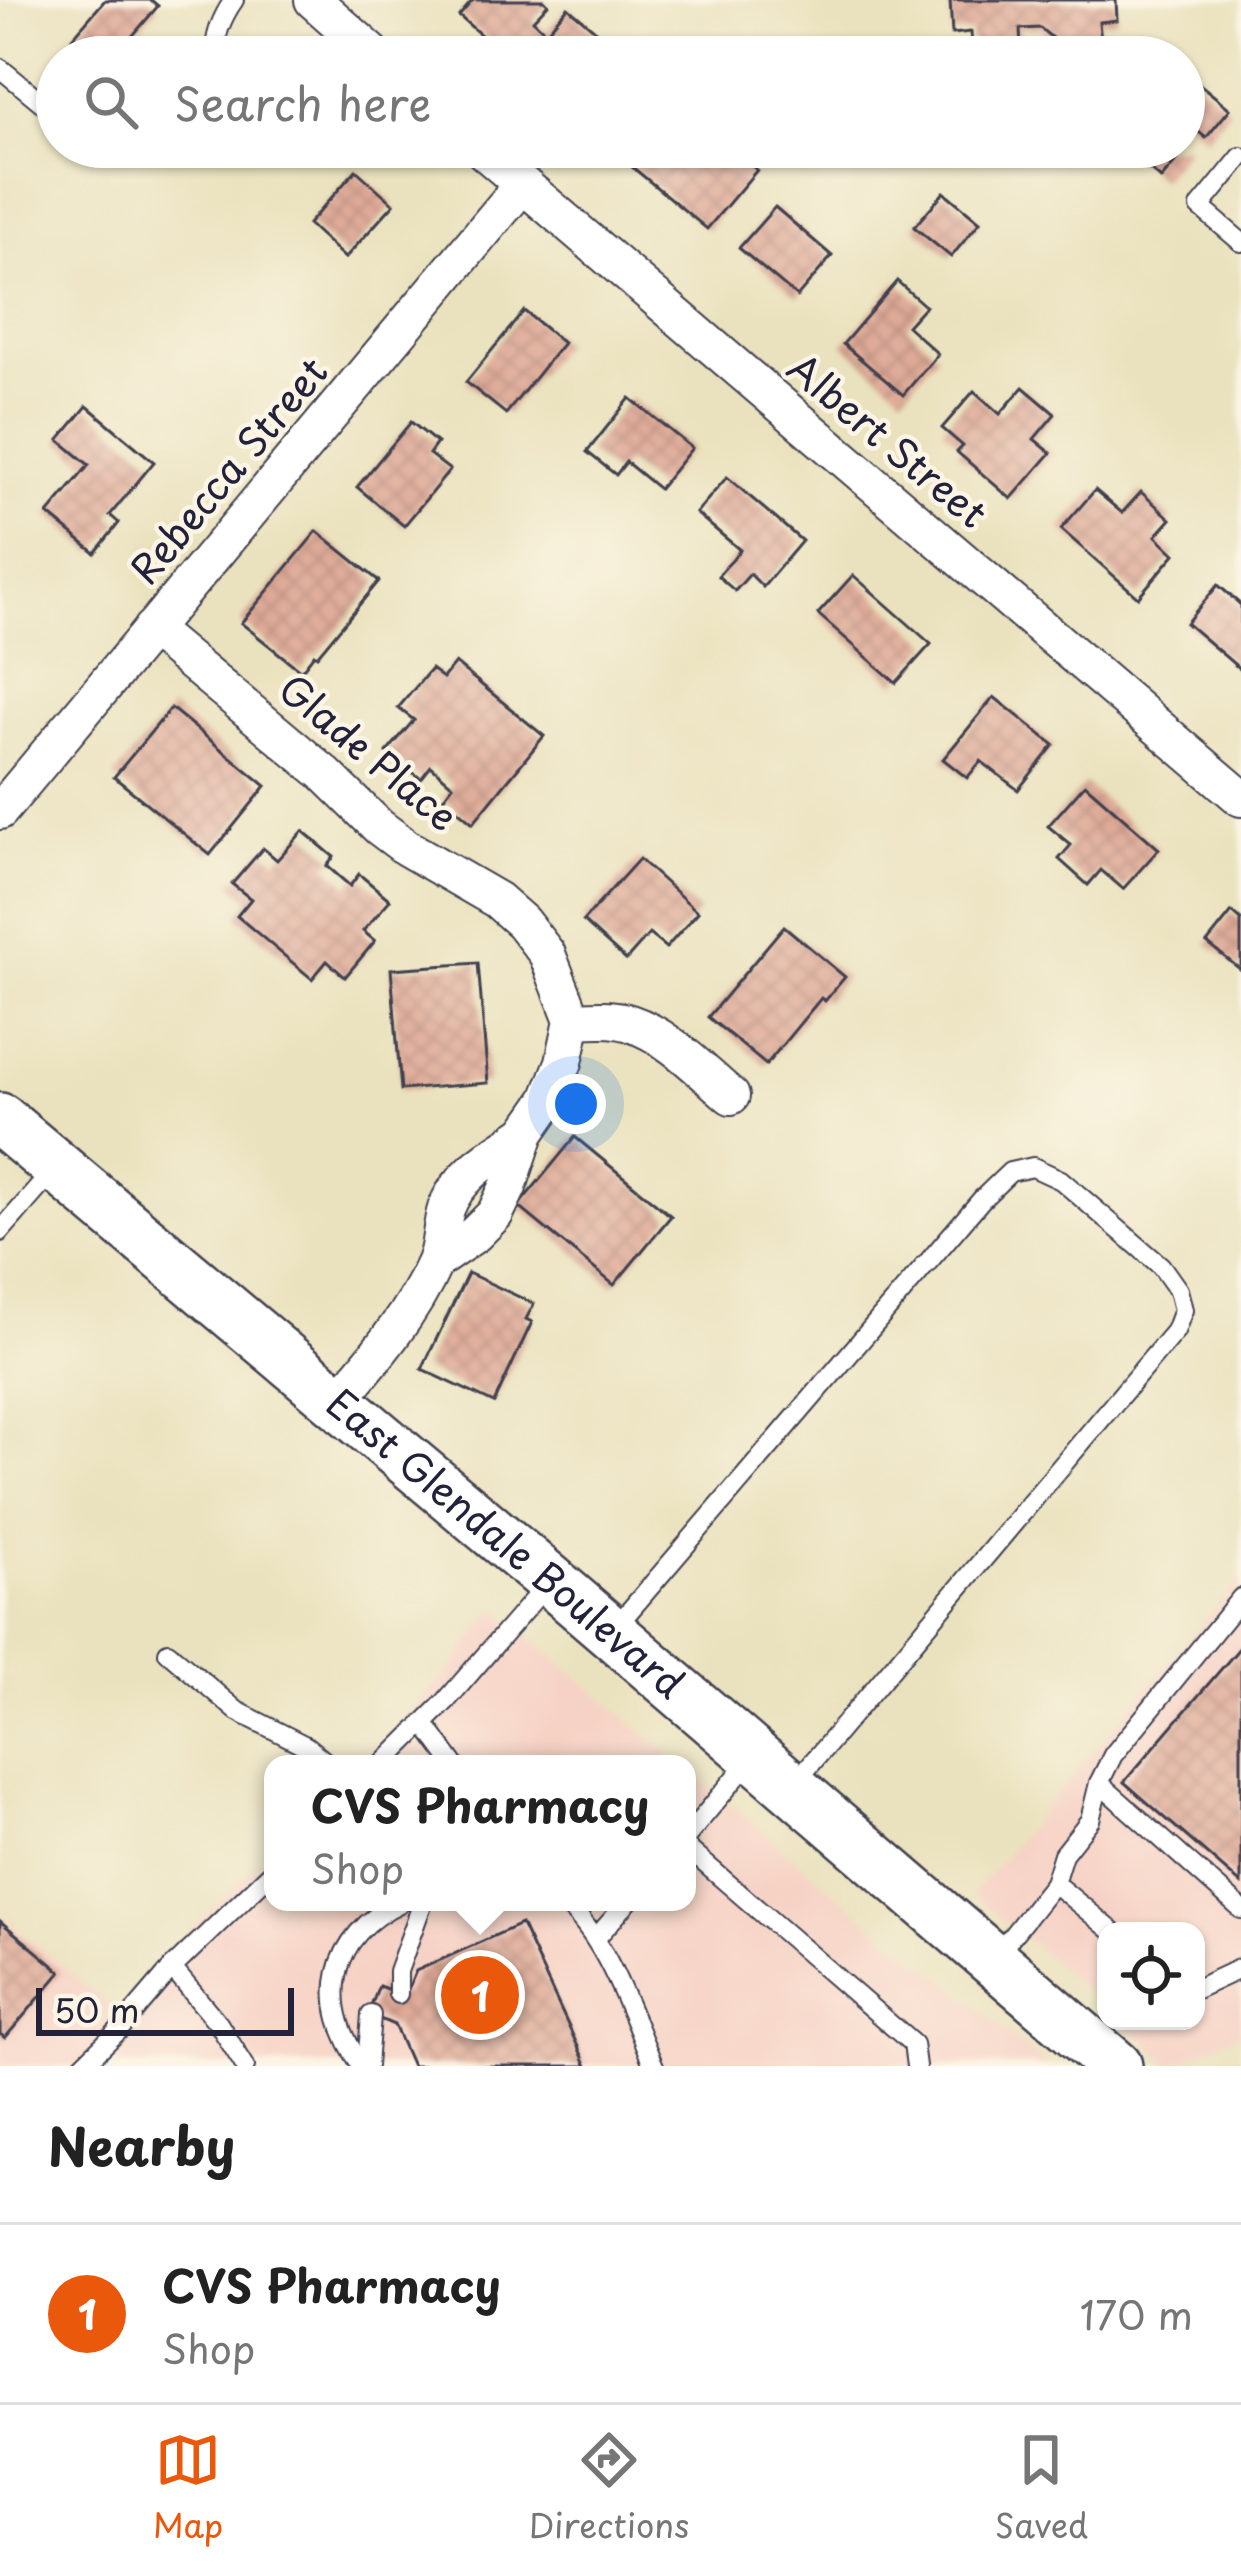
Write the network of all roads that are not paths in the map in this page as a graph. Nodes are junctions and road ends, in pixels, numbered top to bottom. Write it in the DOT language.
graph roads {
  1 [pos="233,0"];
  2 [pos="313,0"];
  3 [pos="217,36"];
  4 [pos="353,36"];
  5 [pos="0,68"];
  6 [pos="36,98"];
  7 [pos="1241,157"];
  8 [pos="503,168"];
  9 [pos="522,185"];
  10 [pos="1241,242"];
  11 [pos="152,629"];
  12 [pos="1241,798"];
  13 [pos="0,811"];
  14 [pos="573,1020"];
  15 [pos="730,1096"];
  16 [pos="0,1119"];
  17 [pos="57,1166"];
  18 [pos="0,1232"];
  19 [pos="337,1402"];
  20 [pos="550,1580"];
  21 [pos="1241,1598"];
  22 [pos="610,1632"];
  23 [pos="168,1652"];
  24 [pos="424,1724"];
  25 [pos="316,1755"];
  26 [pos="392,1755"];
  27 [pos="447,1755"];
  28 [pos="773,1771"];
  29 [pos="1099,1783"];
  30 [pos="696,1829"];
  31 [pos="696,1856"];
  32 [pos="264,1880"];
  33 [pos="1054,1883"];
  34 [pos="1241,1909"];
  35 [pos="384,1911"];
  36 [pos="420,1911"];
  37 [pos="574,1911"];
  38 [pos="620,1911"];
  39 [pos="1101,1922"];
  40 [pos="596,1938"];
  41 [pos="993,1959"];
  42 [pos="172,1968"];
  43 [pos="1241,1969"];
  44 [pos="1205,1985"];
  45 [pos="390,1991"];
  46 [pos="379,2018"];
  47 [pos="360,2061"];
  48 [pos="82,2066"];
  49 [pos="245,2066"];
  50 [pos="654,2066"];
  51 [pos="916,2066"];
  52 [pos="1116,2066"];
  1 -- 3 [label="lane"];
  2 -- 4 [label="street"];
  5 -- 6 [label="lane"];
  7 -- 10 [label="lane"];
  8 -- 9 [label="street, Albert Street"];
  9 -- 11 [label="street, Rebecca Street"];
  9 -- 12 [label="street, Albert Street"];
  11 -- 13 [label="street, Rebecca Street"];
  11 -- 14 [label="street, Glade Place"];
  14 -- 15 [label="street"];
  14 -- 19 [label="street"];
  16 -- 17 [label="street, East Glendale Boulevard"];
  17 -- 18 [label="lane"];
  17 -- 19 [label="street, East Glendale Boulevard"];
  19 -- 20 [label="street, East Glendale Boulevard"];
  20 -- 22 [label="street, East Glendale Boulevard"];
  20 -- 24 [label="lane"];
  21 -- 29 [label="lane"];
  22 -- 28 [label="street, East Glendale Boulevard"];
  22 -- 28 [label="lane"];
  23 -- 25 [label="lane"];
  24 -- 26 [label="lane"];
  24 -- 27 [label="lane"];
  28 -- 30 [label="lane"];
  28 -- 41 [label="street, East Glendale Boulevard"];
  29 -- 33 [label="lane"];
  29 -- 34 [label="lane"];
  31 -- 51 [label="lane"];
  32 -- 42 [label="lane"];
  33 -- 39 [label="lane"];
  33 -- 41 [label="lane"];
  35 -- 47 [label="lane"];
  36 -- 45 [label="lane"];
  37 -- 40 [label="lane"];
  38 -- 40 [label="lane"];
  40 -- 50 [label="lane"];
  41 -- 52 [label="street, East Glendale Boulevard"];
  42 -- 48 [label="lane"];
  42 -- 49 [label="lane"];
  43 -- 44 [label="lane"];
  46 -- 47 [label="lane"];
}
